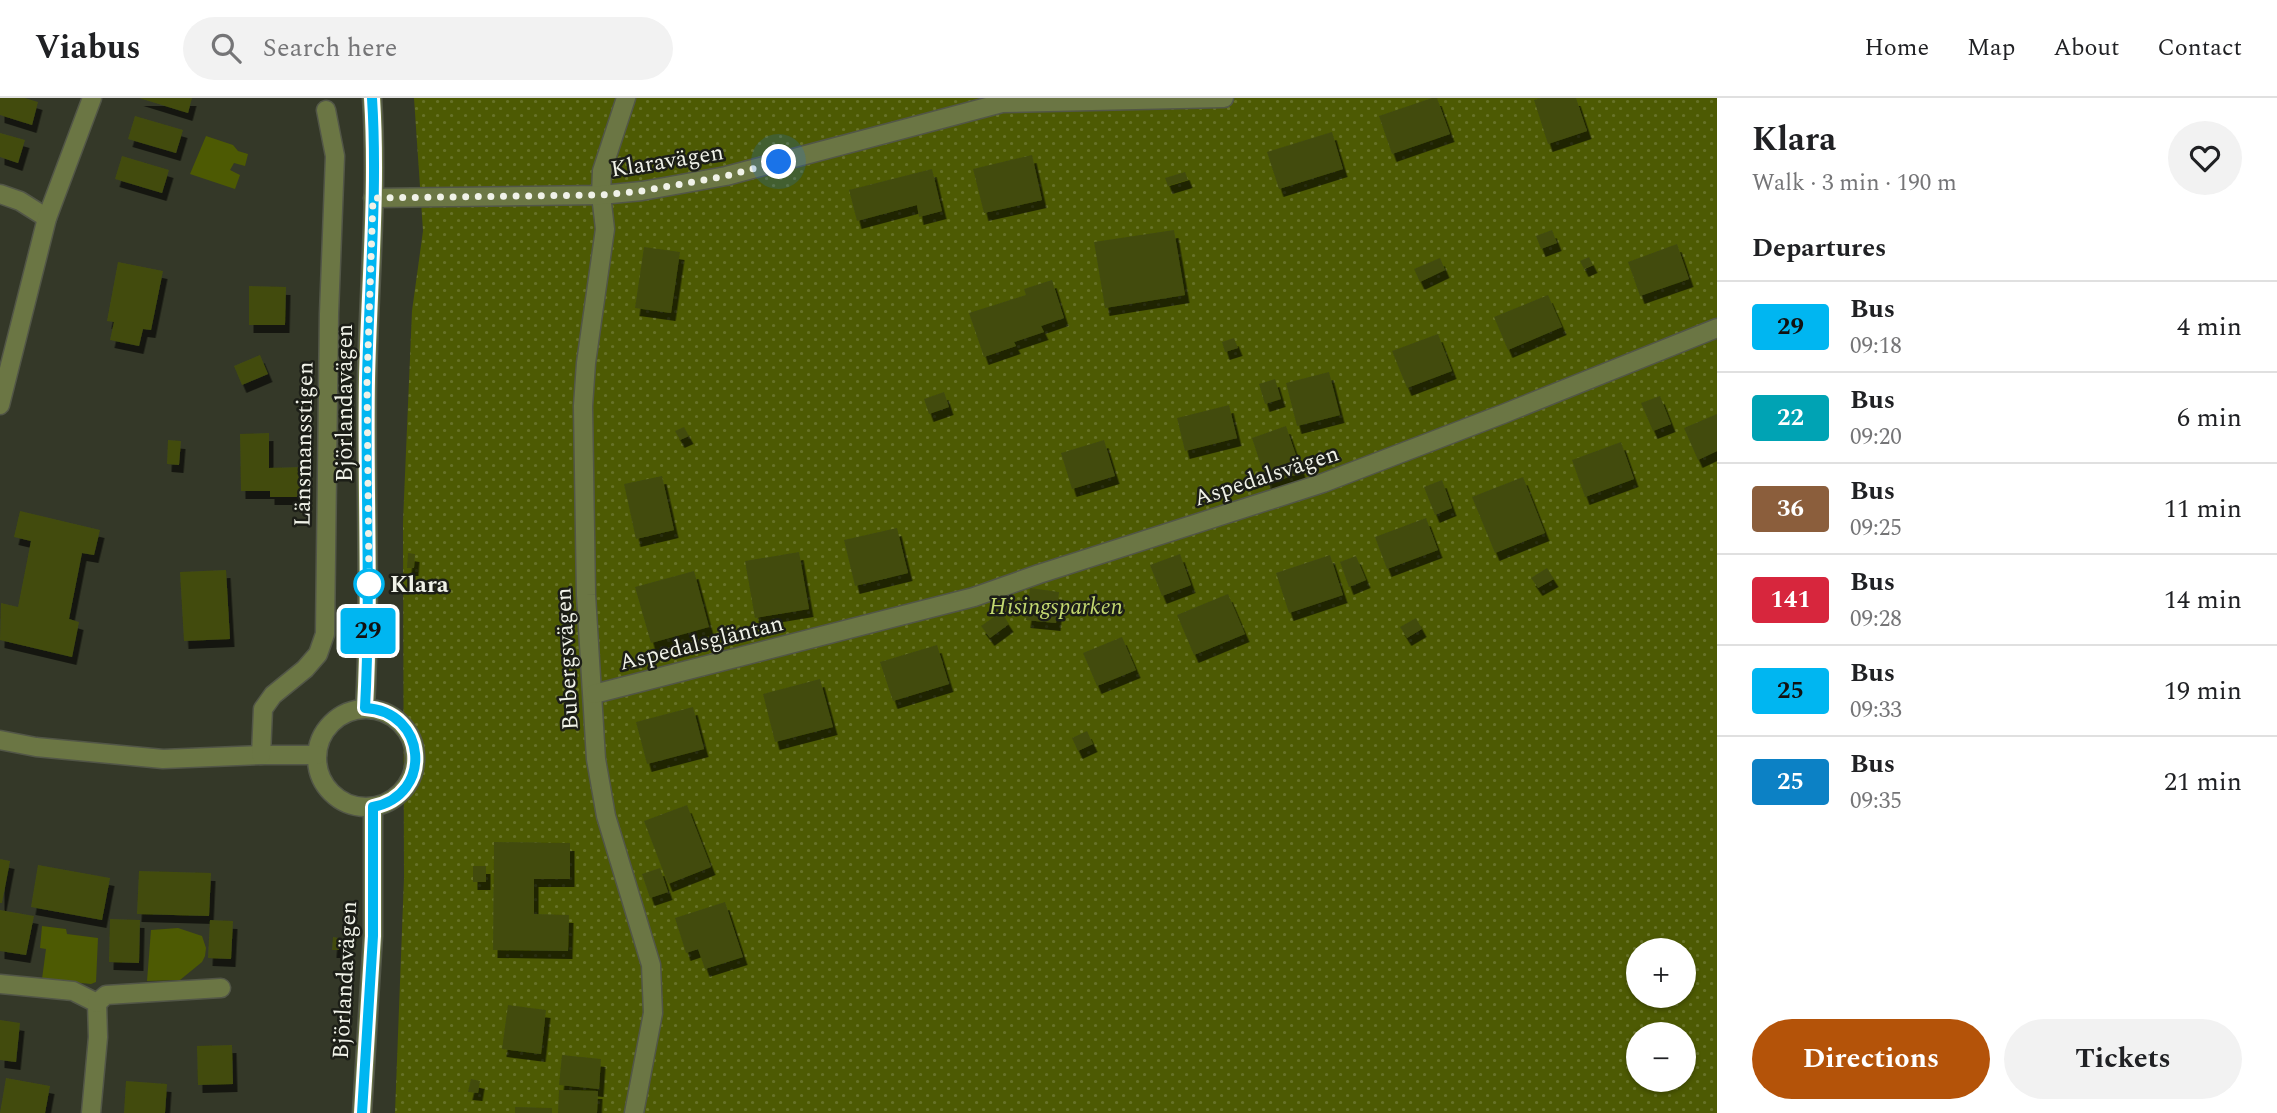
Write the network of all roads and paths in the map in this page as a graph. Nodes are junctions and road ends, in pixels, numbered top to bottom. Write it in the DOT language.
graph roads {
  1 [pos="92,98"];
  2 [pos="372,98"];
  3 [pos="626,98"];
  4 [pos="1224,98"];
  5 [pos="1002,101"];
  6 [pos="326,110"];
  7 [pos="0,194"];
  8 [pos="601,195"];
  9 [pos="373,198"];
  10 [pos="47,218"];
  11 [pos="1717,328"];
  12 [pos="0,405"];
  13 [pos="820,637"];
  14 [pos="594,694"];
  15 [pos="365,708"];
  16 [pos="0,740"];
  17 [pos="261,755"];
  18 [pos="317,755"];
  19 [pos="373,807"];
  20 [pos="0,984"];
  21 [pos="221,988"];
  22 [pos="97,1003"];
  23 [pos="91,1113"];
  24 [pos="362,1113"];
  25 [pos="634,1113"];
  1 -- 10 [label="street"];
  2 -- 9 [label="street, Björlandavägen"];
  3 -- 8 [label="street, Bubergsvägen"];
  4 -- 5 [label="street, Klaravägen"];
  5 -- 8 [label="street, Klaravägen"];
  6 -- 17 [label="street, Länsmansstigen"];
  7 -- 10 [label="street"];
  8 -- 9 [label="street, Klaravägen"];
  8 -- 14 [label="street, Bubergsvägen"];
  9 -- 15 [label="street, Björlandavägen"];
  10 -- 12 [label="street"];
  11 -- 13 [label="street, Aspedalsvägen"];
  13 -- 14 [label="street, Aspedalsgläntan"];
  14 -- 25 [label="street, Bubergsvägen"];
  15 -- 18 [label="street"];
  15 -- 19 [label="street"];
  16 -- 17 [label="street"];
  17 -- 18 [label="street"];
  18 -- 19 [label="street"];
  19 -- 24 [label="street, Björlandavägen"];
  20 -- 22 [label="street"];
  21 -- 22 [label="street"];
  22 -- 23 [label="street"];
}
